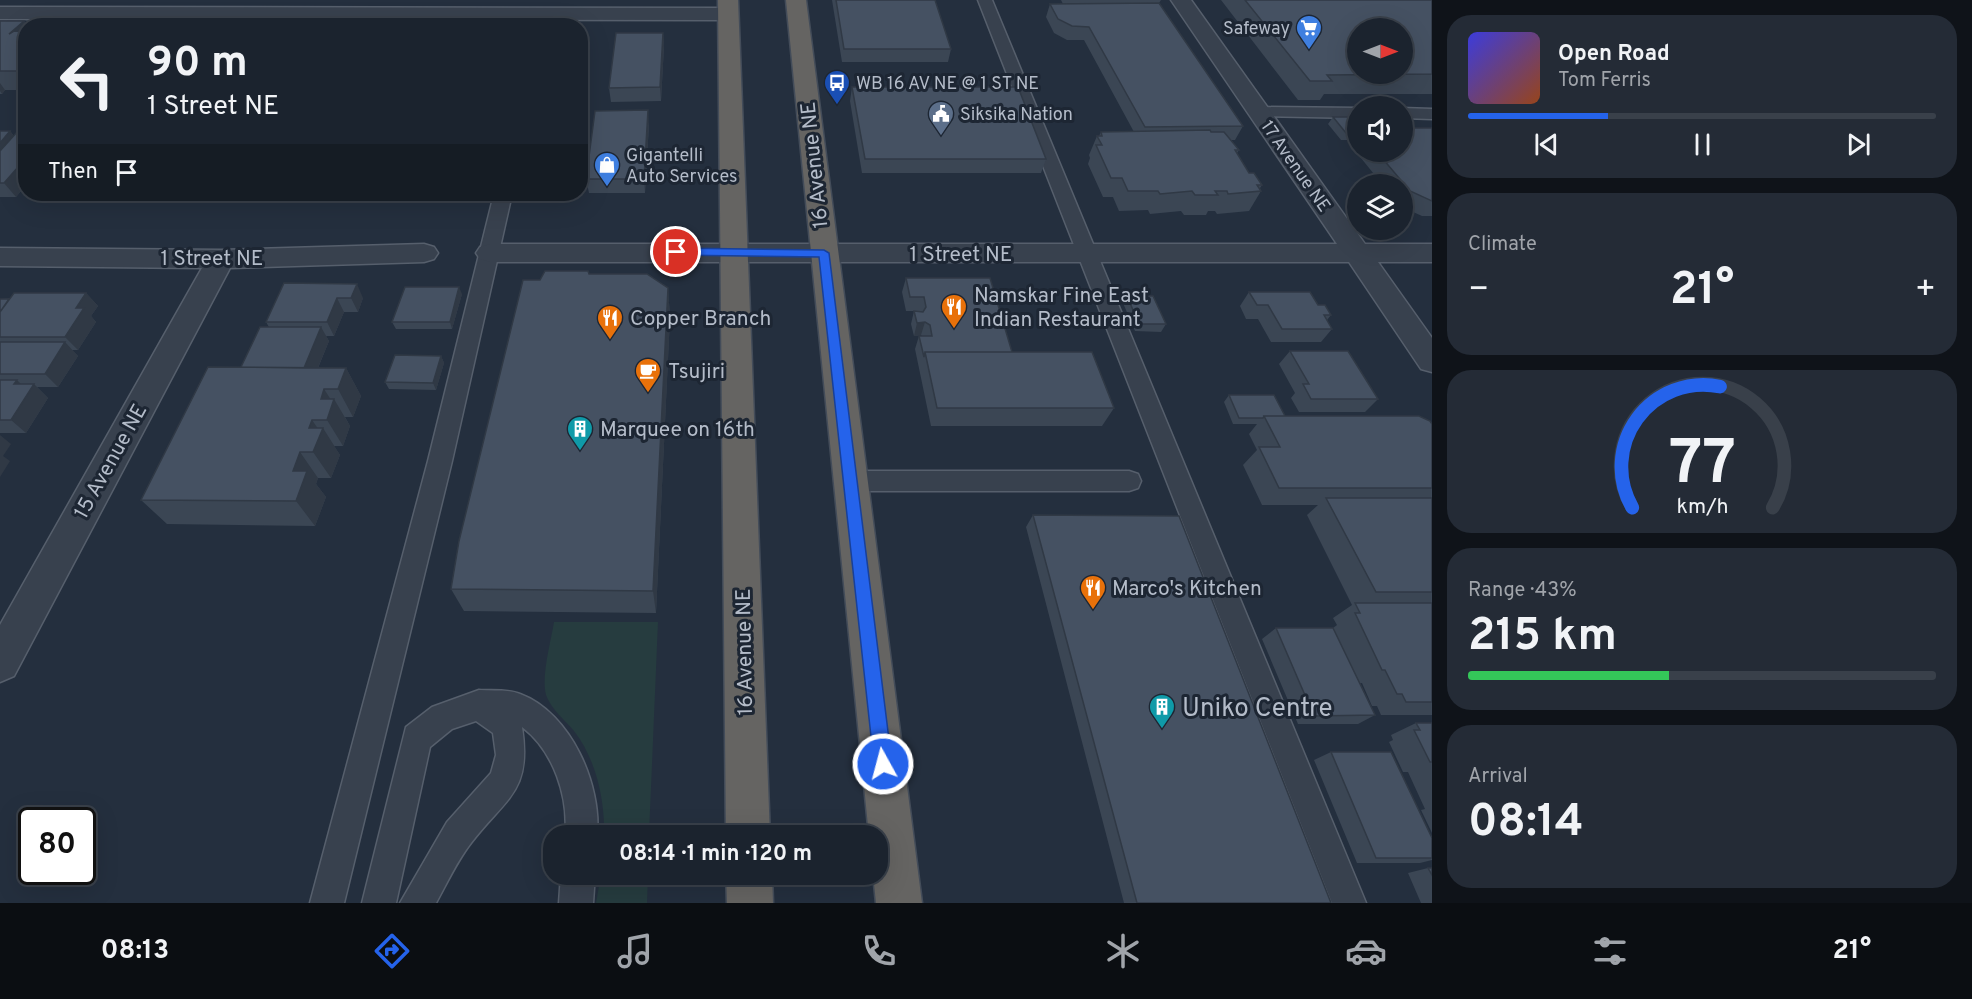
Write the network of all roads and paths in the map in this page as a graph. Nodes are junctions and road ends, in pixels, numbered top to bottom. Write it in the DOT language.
graph roads {
  1 [pos="796,0"];
  2 [pos="985,0"];
  3 [pos="1181,0"];
  4 [pos="728,7"];
  5 [pos="0,13"];
  6 [pos="452,18"];
  7 [pos="558,18"];
  8 [pos="1259,112"];
  9 [pos="1347,113"];
  10 [pos="1413,113"];
  11 [pos="1432,114"];
  12 [pos="501,201"];
  13 [pos="424,253"];
  14 [pos="490,253"];
  15 [pos="735,253"];
  16 [pos="824,253"];
  17 [pos="1357,253"];
  18 [pos="1432,253"];
  19 [pos="1087,254"];
  20 [pos="0,257"];
  21 [pos="221,259"];
  22 [pos="1432,361"];
  23 [pos="850,481"];
  24 [pos="1129,481"];
  25 [pos="0,663"];
  26 [pos="479,705"];
  27 [pos="582,825"];
  28 [pos="748,825"];
  29 [pos="577,885"];
  30 [pos="749,885"];
  31 [pos="327,903"];
  32 [pos="379,903"];
  33 [pos="417,903"];
  34 [pos="576,903"];
  35 [pos="750,903"];
  36 [pos="899,903"];
  37 [pos="1349,903"];
  1 -- 16 [label="highway, 16 Avenue NE"];
  2 -- 19 [label="lane"];
  3 -- 8 [label="street, 17 Avenue NE"];
  4 -- 7 [label="street"];
  4 -- 15 [label="highway, 16 Avenue NE"];
  5 -- 6 [label="street"];
  8 -- 9 [label="lane"];
  8 -- 17 [label="street, 17 Avenue NE"];
  10 -- 11 [label="lane"];
  12 -- 14 [label="lane"];
  13 -- 21 [label="street, 1 Street NE"];
  14 -- 15 [label="street, 1 Street NE"];
  14 -- 31 [label="lane"];
  15 -- 16 [label="street, 1 Street NE"];
  15 -- 28 [label="highway, 16 Avenue NE"];
  16 -- 19 [label="street, 1 Street NE"];
  16 -- 23 [label="highway, 16 Avenue NE"];
  17 -- 18 [label="street, 1 Street NE"];
  17 -- 19 [label="street, 1 Street NE"];
  17 -- 22 [label="street, 17 Avenue NE"];
  19 -- 37 [label="lane"];
  20 -- 21 [label="street, 1 Street NE"];
  21 -- 25 [label="street, 15 Avenue NE"];
  23 -- 24 [label="lane"];
  23 -- 36 [label="highway, 16 Avenue NE"];
  26 -- 27 [label="lane"];
  26 -- 32 [label="lane"];
  26 -- 33 [label="lane"];
  29 -- 34 [label="lane"];
  30 -- 35 [label="highway"];
}
